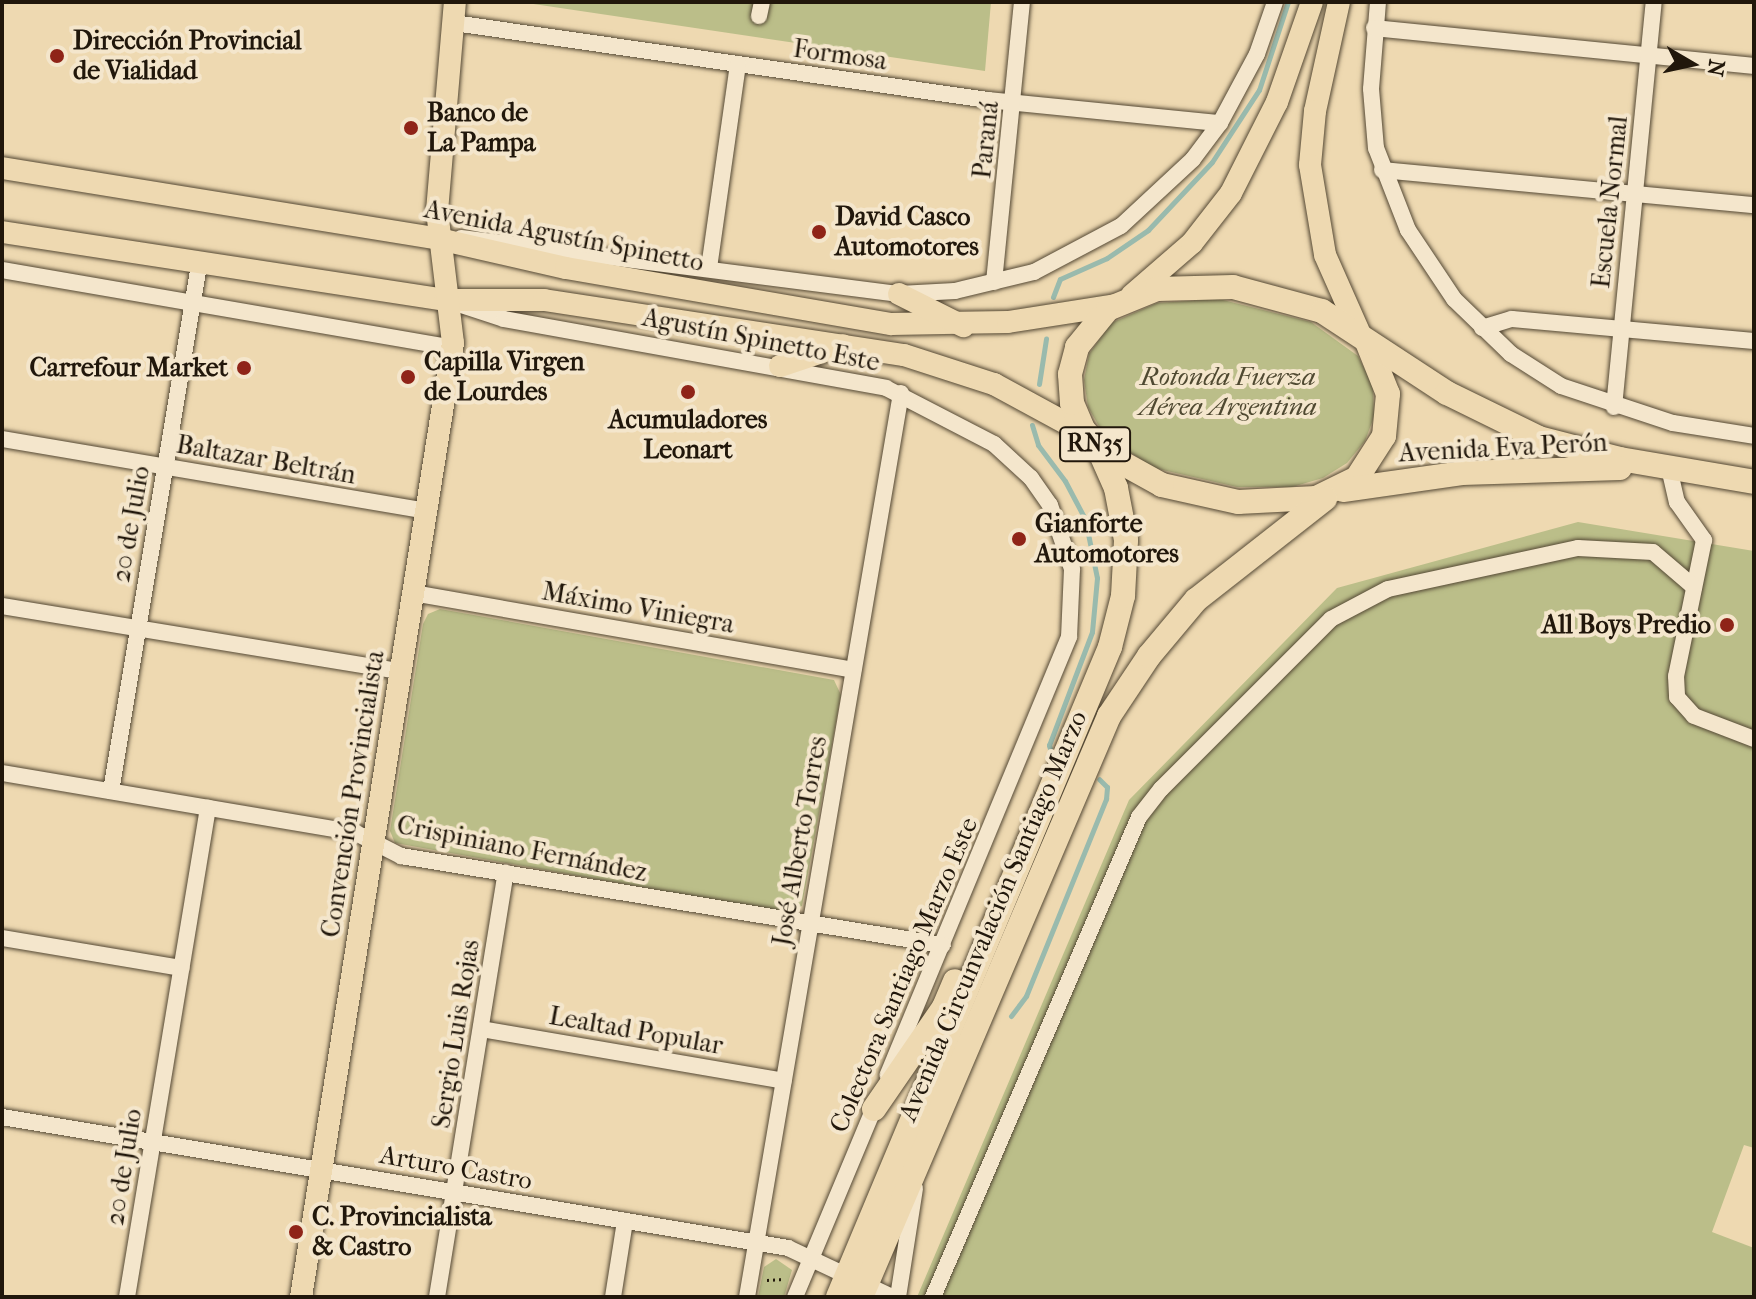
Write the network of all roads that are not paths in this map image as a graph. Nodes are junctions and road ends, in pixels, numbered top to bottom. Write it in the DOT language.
graph roads {
  1 [pos="1022,2"];
  2 [pos="1275,2"];
  3 [pos="1312,2"];
  4 [pos="1339,2"];
  5 [pos="1378,2"];
  6 [pos="1654,2"];
  7 [pos="454,12"];
  8 [pos="1374,28"];
  9 [pos="1649,55"];
  10 [pos="738,64"];
  11 [pos="1754,66"];
  12 [pos="1015,103"];
  13 [pos="1220,123"];
  14 [pos="2,168"];
  15 [pos="1382,170"];
  16 [pos="1635,194"];
  17 [pos="1754,205"];
  18 [pos="2,232"];
  19 [pos="439,239"];
  20 [pos="199,265"];
  21 [pos="709,268"];
  22 [pos="2,270"];
  23 [pos="994,282"];
  24 [pos="899,294"];
  25 [pos="445,300"];
  26 [pos="1122,302"];
  27 [pos="192,303"];
  28 [pos="963,326"];
  29 [pos="1482,328"];
  30 [pos="1622,329"];
  31 [pos="1364,338"];
  32 [pos="1754,341"];
  33 [pos="851,345"];
  34 [pos="453,348"];
  35 [pos="780,366"];
  36 [pos="901,393"];
  37 [pos="1614,407"];
  38 [pos="1754,436"];
  39 [pos="2,439"];
  40 [pos="1091,439"];
  41 [pos="165,467"];
  42 [pos="1669,468"];
  43 [pos="1754,482"];
  44 [pos="1336,492"];
  45 [pos="426,511"];
  46 [pos="1694,587"];
  47 [pos="413,593"];
  48 [pos="2,606"];
  49 [pos="138,628"];
  50 [pos="853,670"];
  51 [pos="401,671"];
  52 [pos="1058,671"];
  53 [pos="1754,739"];
  54 [pos="2,773"];
  55 [pos="1057,779"];
  56 [pos="111,791"];
  57 [pos="208,808"];
  58 [pos="374,841"];
  59 [pos="506,873"];
  60 [pos="810,924"];
  61 [pos="2,938"];
  62 [pos="943,945"];
  63 [pos="182,968"];
  64 [pos="481,1029"];
  65 [pos="784,1081"];
  66 [pos="874,1109"];
  67 [pos="2,1117"];
  68 [pos="153,1142"];
  69 [pos="918,1162"];
  70 [pos="321,1170"];
  71 [pos="454,1192"];
  72 [pos="625,1221"];
  73 [pos="756,1242"];
  74 [pos="811,1259"];
  75 [pos="853,1289"];
  76 [pos="127,1297"];
  77 [pos="301,1297"];
  78 [pos="437,1297"];
  79 [pos="613,1297"];
  80 [pos="747,1297"];
  81 [pos="795,1297"];
  82 [pos="895,1297"];
  83 [pos="933,1297"];
  1 -- 12 [label="street, Paraná"];
  2 -- 13 [label="street"];
  3 -- 26 [label="main road"];
  4 -- 31 [label="main road"];
  5 -- 8 [label="street"];
  6 -- 9 [label="street, Escuela Normal"];
  7 -- 10 [label="street, Formosa"];
  7 -- 19 [label="main road, Convención Provincialista"];
  8 -- 9 [label="street"];
  8 -- 15 [label="street"];
  9 -- 11 [label="street"];
  9 -- 16 [label="street, Escuela Normal"];
  10 -- 12 [label="street, Formosa"];
  10 -- 21 [label="street"];
  12 -- 13 [label="street, Formosa"];
  12 -- 23 [label="street, Paraná"];
  13 -- 23 [label="street"];
  14 -- 19 [label="main road, Avenida Agustín Spinetto"];
  15 -- 16 [label="street"];
  15 -- 29 [label="street"];
  16 -- 17 [label="street"];
  16 -- 30 [label="street, Escuela Normal"];
  18 -- 20 [label="main road"];
  19 -- 21 [label="street"];
  19 -- 25 [label="main road, Convención Provincialista"];
  19 -- 28 [label="main road, Avenida Agustín Spinetto"];
  20 -- 25 [label="main road"];
  20 -- 27 [label="street, 20 de Julio"];
  21 -- 24 [label="street"];
  22 -- 27 [label="street"];
  23 -- 24 [label="street"];
  24 -- 28 [label="main road"];
  25 -- 33 [label="main road"];
  25 -- 34 [label="main road, Convención Provincialista"];
  25 -- 35 [label="street, Agustín Spinetto Este"];
  26 -- 28 [label="main road, Avenida Agustín Spinetto"];
  26 -- 31 [label="highway, RN35"];
  26 -- 40 [label="highway, RN35"];
  27 -- 34 [label="street"];
  27 -- 41 [label="street, 20 de Julio"];
  29 -- 30 [label="street"];
  29 -- 37 [label="street"];
  30 -- 32 [label="street"];
  30 -- 37 [label="street, Escuela Normal"];
  31 -- 42 [label="highway, Avenida Eva Perón / RN35"];
  31 -- 44 [label="highway"];
  33 -- 35 [label="main road"];
  33 -- 40 [label="main road"];
  34 -- 45 [label="main road, Convención Provincialista"];
  35 -- 36 [label="street, Agustín Spinetto Este"];
  36 -- 50 [label="street, José Alberto Torres"];
  36 -- 52 [label="street, Agustín Spinetto Este"];
  37 -- 38 [label="street"];
  39 -- 41 [label="street, Baltazar Beltrán"];
  40 -- 44 [label="highway, RN35"];
  40 -- 55 [label="highway, Avenida Circunvalación Santiago Marzo / RN35"];
  41 -- 45 [label="street, Baltazar Beltrán"];
  41 -- 49 [label="street, 20 de Julio"];
  42 -- 43 [label="highway, Avenida Eva Perón / RN35"];
  42 -- 44 [label="highway, Avenida Eva Perón / RN35"];
  42 -- 46 [label="street"];
  44 -- 69 [label="highway, Avenida Circunvalación Santiago Marzo"];
  45 -- 47 [label="main road, Convención Provincialista"];
  46 -- 53 [label="street"];
  46 -- 83 [label="street"];
  47 -- 50 [label="street, Máximo Viniegra"];
  47 -- 51 [label="main road, Convención Provincialista"];
  48 -- 49 [label="street"];
  49 -- 51 [label="street"];
  49 -- 56 [label="street, 20 de Julio"];
  50 -- 60 [label="street, José Alberto Torres"];
  51 -- 58 [label="main road, Convención Provincialista"];
  52 -- 62 [label="street, Colectora Santiago Marzo Este"];
  54 -- 56 [label="street, Crispiniano Fernández"];
  55 -- 66 [label="highway"];
  55 -- 75 [label="highway, Avenida Circunvalación Santiago Marzo / RN35"];
  56 -- 57 [label="street, Crispiniano Fernández"];
  57 -- 58 [label="street, Crispiniano Fernández"];
  57 -- 63 [label="street, 20 de Julio"];
  58 -- 59 [label="street, Crispiniano Fernández"];
  58 -- 70 [label="main road, Convención Provincialista"];
  59 -- 60 [label="street, Crispiniano Fernández"];
  59 -- 64 [label="street, Sergio Luis Rojas"];
  60 -- 62 [label="street, Crispiniano Fernández"];
  60 -- 65 [label="street, José Alberto Torres"];
  61 -- 63 [label="street"];
  62 -- 66 [label="street, Colectora Santiago Marzo Este"];
  63 -- 68 [label="street, 20 de Julio"];
  64 -- 65 [label="street, Lealtad Popular"];
  64 -- 71 [label="street, Sergio Luis Rojas"];
  65 -- 73 [label="street, José Alberto Torres"];
  66 -- 74 [label="street, Colectora Santiago Marzo Este"];
  67 -- 68 [label="street, Arturo Castro"];
  68 -- 70 [label="street, Arturo Castro"];
  68 -- 76 [label="street, 20 de Julio"];
  69 -- 75 [label="highway, Avenida Circunvalación Santiago Marzo"];
  69 -- 82 [label="street"];
  70 -- 71 [label="street, Arturo Castro"];
  70 -- 77 [label="main road, Convención Provincialista"];
  71 -- 72 [label="street, Arturo Castro"];
  71 -- 78 [label="street, Sergio Luis Rojas"];
  72 -- 73 [label="street, Arturo Castro"];
  72 -- 79 [label="street"];
  73 -- 74 [label="street, Arturo Castro"];
  73 -- 80 [label="street, José Alberto Torres"];
  74 -- 75 [label="street, Arturo Castro"];
  74 -- 81 [label="street, Colectora Santiago Marzo Este"];
  75 -- 82 [label="street, Arturo Castro"];
}
